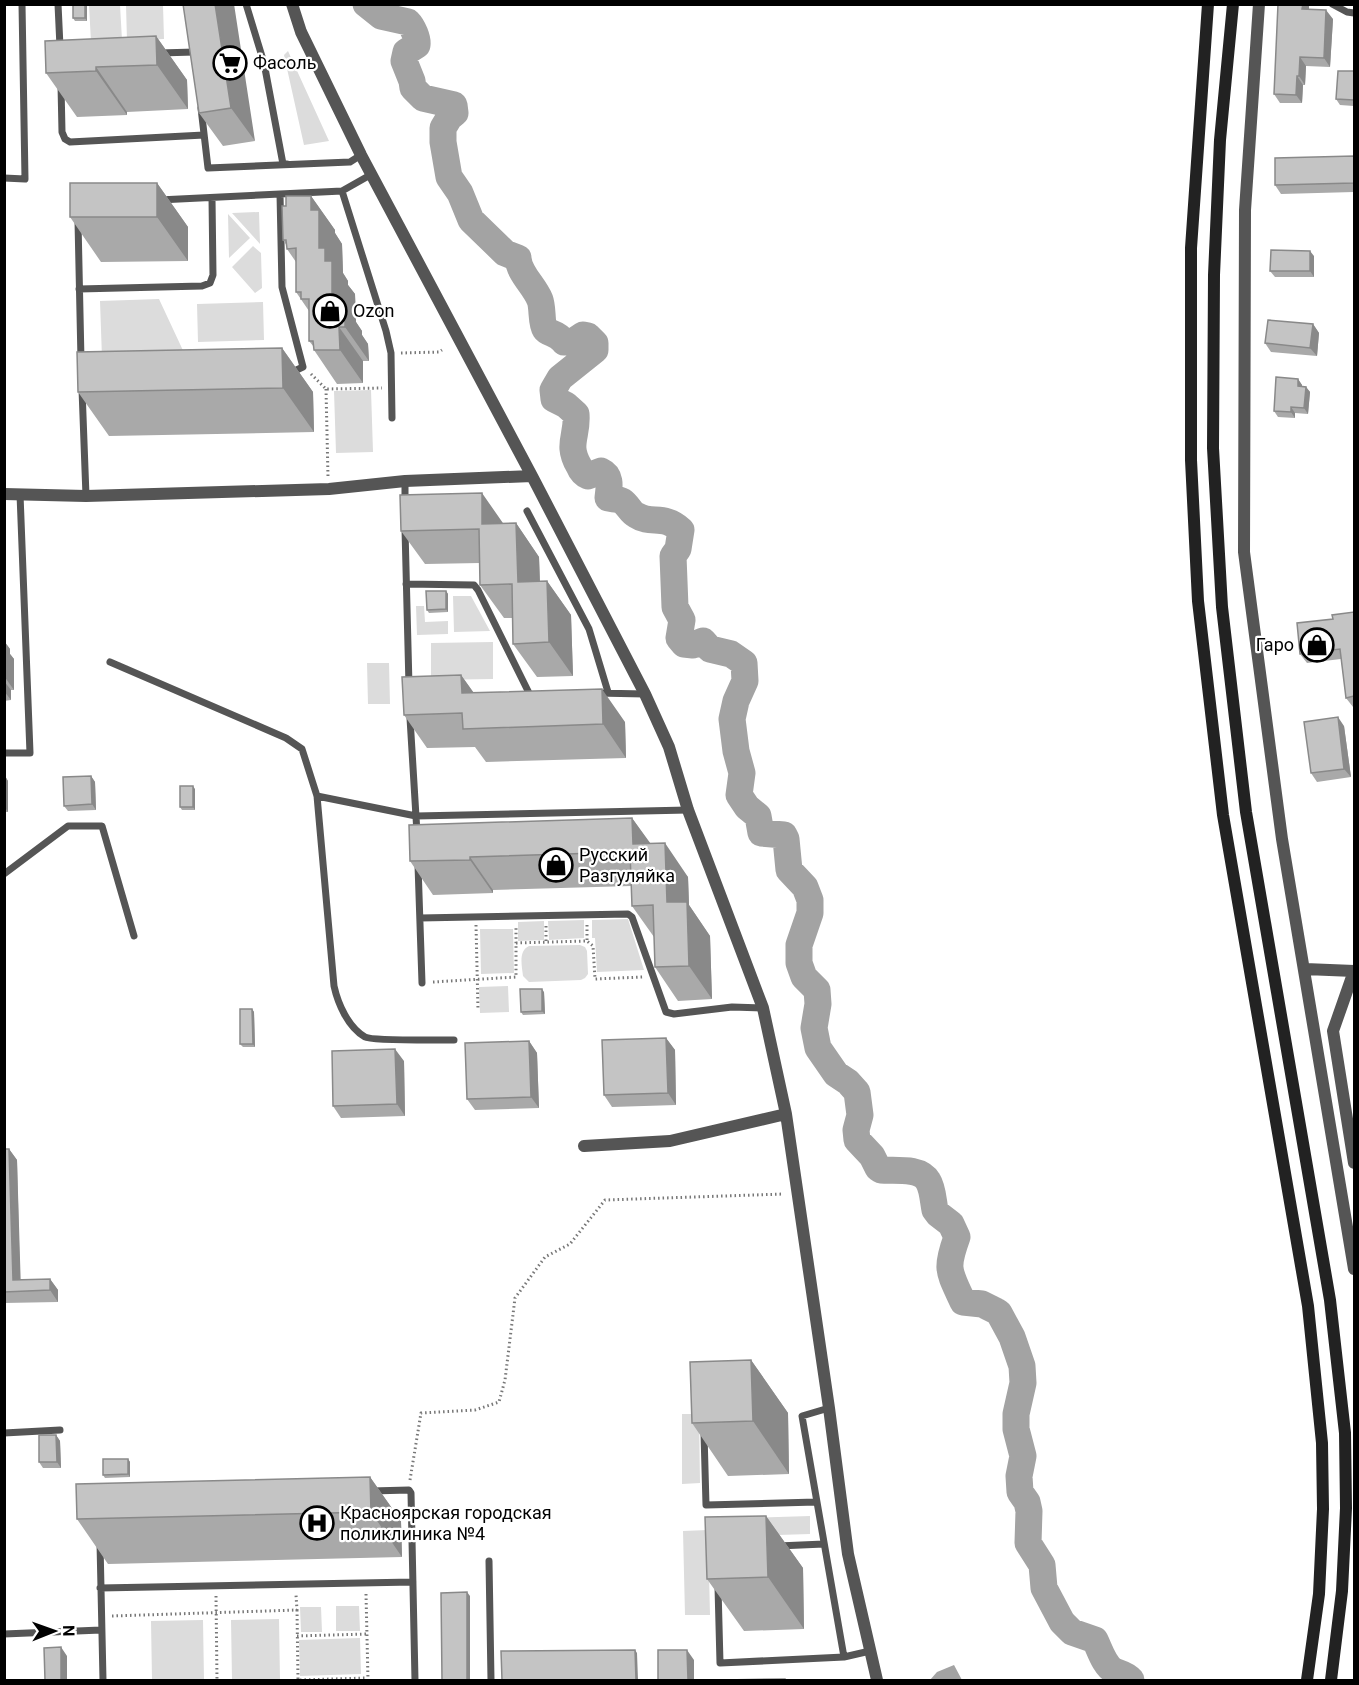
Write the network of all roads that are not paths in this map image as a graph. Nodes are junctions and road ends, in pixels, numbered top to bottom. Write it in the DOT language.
graph roads {
  1 [pos="22,4"];
  2 [pos="58,4"];
  3 [pos="246,4"];
  4 [pos="292,4"];
  5 [pos="1208,4"];
  6 [pos="1233,4"];
  7 [pos="1259,4"];
  8 [pos="1332,4"];
  9 [pos="1354,13"];
  10 [pos="193,40"];
  11 [pos="195,52"];
  12 [pos="150,53"];
  13 [pos="60,56"];
  14 [pos="196,62"];
  15 [pos="61,77"];
  16 [pos="201,104"];
  17 [pos="204,135"];
  18 [pos="361,155"];
  19 [pos="283,164"];
  20 [pos="372,174"];
  21 [pos="4,178"];
  22 [pos="342,191"];
  23 [pos="280,194"];
  24 [pos="212,198"];
  25 [pos="153,200"];
  26 [pos="77,210"];
  27 [pos="79,289"];
  28 [pos="81,369"];
  29 [pos="284,375"];
  30 [pos="81,380"];
  31 [pos="392,418"];
  32 [pos="532,476"];
  33 [pos="405,482"];
  34 [pos="4,494"];
  35 [pos="20,494"];
  36 [pos="86,496"];
  37 [pos="527,511"];
  38 [pos="406,584"];
  39 [pos="110,662"];
  40 [pos="608,692"];
  41 [pos="585,693"];
  42 [pos="541,694"];
  43 [pos="645,694"];
  44 [pos="519,695"];
  45 [pos="530,695"];
  46 [pos="409,696"];
  47 [pos="410,708"];
  48 [pos="4,753"];
  49 [pos="317,796"];
  50 [pos="688,810"];
  51 [pos="416,816"];
  52 [pos="417,838"];
  53 [pos="418,861"];
  54 [pos="4,874"];
  55 [pos="420,918"];
  56 [pos="134,936"];
  57 [pos="1305,969"];
  58 [pos="1354,971"];
  59 [pos="422,982"];
  60 [pos="763,1008"];
  61 [pos="454,1040"];
  62 [pos="786,1114"];
  63 [pos="584,1146"];
  64 [pos="1354,1164"];
  65 [pos="1354,1269"];
  66 [pos="829,1408"];
  67 [pos="704,1421"];
  68 [pos="60,1430"];
  69 [pos="4,1434"];
  70 [pos="357,1491"];
  71 [pos="816,1502"];
  72 [pos="100,1530"];
  73 [pos="824,1544"];
  74 [pos="766,1546"];
  75 [pos="489,1562"];
  76 [pos="718,1576"];
  77 [pos="413,1582"];
  78 [pos="100,1588"];
  79 [pos="101,1630"];
  80 [pos="4,1634"];
  81 [pos="870,1651"];
  82 [pos="844,1657"];
  83 [pos="103,1680"];
  84 [pos="416,1680"];
  85 [pos="491,1680"];
  86 [pos="877,1680"];
  87 [pos="1307,1680"];
  88 [pos="1331,1680"];
  1 -- 21 [label="lane"];
  2 -- 13 [label="lane"];
  3 -- 19 [label="lane"];
  4 -- 18 [label="street"];
  5 -- 87 [label="main road"];
  6 -- 88 [label="main road"];
  7 -- 57 [label="street"];
  8 -- 9 [label="lane"];
  10 -- 11 [label="lane"];
  11 -- 12 [label="lane"];
  11 -- 14 [label="lane"];
  15 -- 17 [label="lane"];
  16 -- 17 [label="lane"];
  17 -- 19 [label="lane"];
  18 -- 19 [label="lane"];
  18 -- 20 [label="street"];
  20 -- 22 [label="lane"];
  20 -- 32 [label="street"];
  22 -- 23 [label="lane"];
  22 -- 31 [label="lane"];
  23 -- 24 [label="lane"];
  23 -- 29 [label="lane"];
  24 -- 25 [label="lane"];
  24 -- 27 [label="lane"];
  26 -- 27 [label="lane"];
  27 -- 28 [label="lane"];
  30 -- 36 [label="lane"];
  32 -- 33 [label="street"];
  32 -- 43 [label="street"];
  33 -- 36 [label="street"];
  33 -- 38 [label="lane"];
  34 -- 35 [label="street"];
  35 -- 36 [label="street"];
  35 -- 48 [label="lane"];
  37 -- 40 [label="lane"];
  38 -- 45 [label="lane"];
  38 -- 46 [label="lane"];
  39 -- 49 [label="lane"];
  40 -- 41 [label="lane"];
  40 -- 43 [label="lane"];
  42 -- 45 [label="lane"];
  43 -- 50 [label="street"];
  44 -- 45 [label="lane"];
  47 -- 51 [label="lane"];
  49 -- 51 [label="lane"];
  49 -- 61 [label="lane"];
  50 -- 51 [label="lane"];
  50 -- 60 [label="street"];
  51 -- 52 [label="lane"];
  53 -- 55 [label="lane"];
  54 -- 56 [label="lane"];
  55 -- 59 [label="lane"];
  55 -- 60 [label="lane"];
  57 -- 58 [label="street"];
  57 -- 65 [label="street"];
  58 -- 64 [label="street"];
  60 -- 62 [label="street"];
  62 -- 63 [label="street"];
  62 -- 66 [label="street"];
  66 -- 71 [label="lane"];
  66 -- 81 [label="street"];
  67 -- 71 [label="lane"];
  68 -- 69 [label="lane"];
  70 -- 77 [label="lane"];
  71 -- 73 [label="lane"];
  72 -- 78 [label="lane"];
  73 -- 74 [label="lane"];
  73 -- 82 [label="lane"];
  75 -- 85 [label="lane"];
  76 -- 82 [label="lane"];
  77 -- 78 [label="lane"];
  77 -- 84 [label="lane"];
  78 -- 79 [label="lane"];
  79 -- 80 [label="lane"];
  79 -- 83 [label="lane"];
  81 -- 82 [label="lane"];
  81 -- 86 [label="street"];
}
